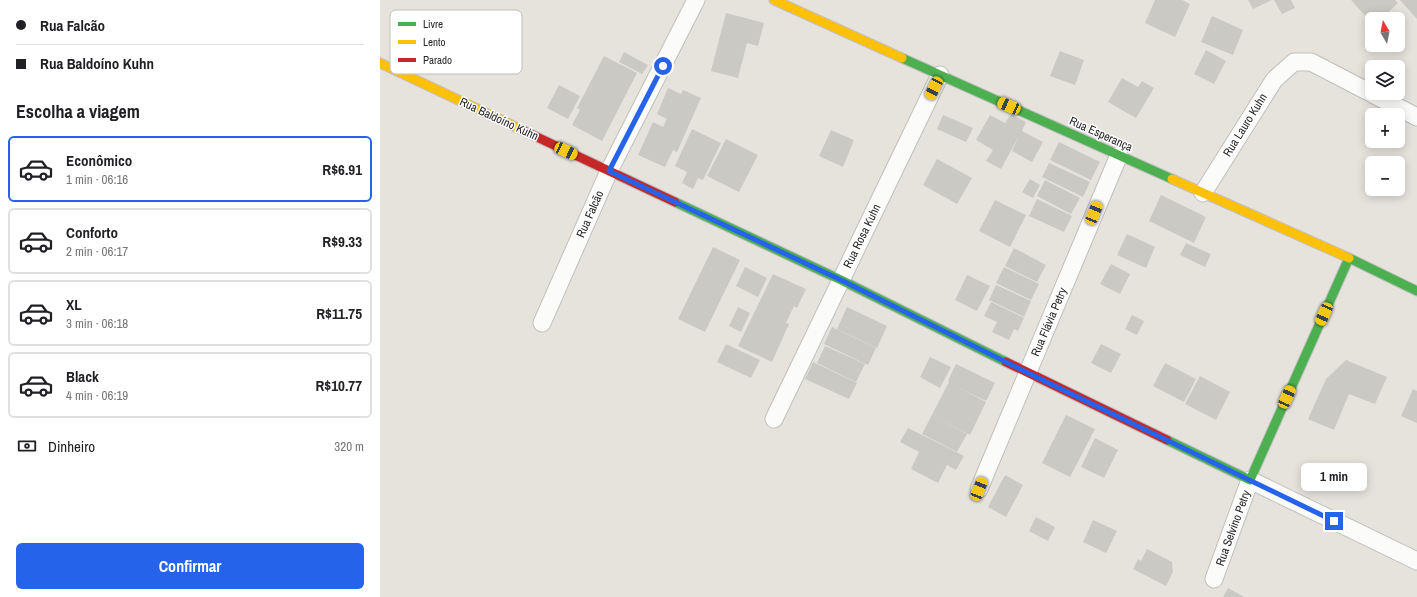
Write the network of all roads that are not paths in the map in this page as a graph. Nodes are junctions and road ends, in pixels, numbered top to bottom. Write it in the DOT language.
graph roads {
  1 [pos="696,0"];
  2 [pos="774,0"];
  3 [pos="380,63"];
  4 [pos="390,68"];
  5 [pos="403,74"];
  6 [pos="940,75"];
  7 [pos="1417,117"];
  8 [pos="1119,155"];
  9 [pos="609,171"];
  10 [pos="1203,193"];
  11 [pos="1349,258"];
  12 [pos="841,280"];
  13 [pos="1417,291"];
  14 [pos="542,323"];
  15 [pos="1028,373"];
  16 [pos="774,419"];
  17 [pos="1250,480"];
  18 [pos="979,489"];
  19 [pos="1417,561"];
  20 [pos="1214,579"];
  1 -- 9 [label="street, Rua Falcão"];
  2 -- 6 [label="street, Rua Esperança"];
  3 -- 4 [label="street, Rua Baldoíno Kuhn"];
  5 -- 9 [label="street, Rua Baldoíno Kuhn"];
  6 -- 8 [label="street, Rua Esperança"];
  6 -- 12 [label="street, Rua Rosa Kuhn"];
  7 -- 10 [label="street, Rua Lauro Kuhn"];
  8 -- 10 [label="street, Rua Esperança"];
  8 -- 15 [label="street, Rua Flávia Petry"];
  9 -- 12 [label="street, Rua Baldoíno Kuhn"];
  9 -- 14 [label="street, Rua Falcão"];
  10 -- 11 [label="street, Rua Esperança"];
  11 -- 13 [label="street, Rua Esperança"];
  11 -- 17 [label="street, Rua Selvino Petry"];
  12 -- 15 [label="street, Rua Baldoíno Kuhn"];
  12 -- 16 [label="street, Rua Rosa Kuhn"];
  15 -- 17 [label="street, Rua Baldoíno Kuhn"];
  15 -- 18 [label="street, Rua Flávia Petry"];
  17 -- 19 [label="street, Rua Baldoíno Kuhn"];
  17 -- 20 [label="street, Rua Selvino Petry"];
}
